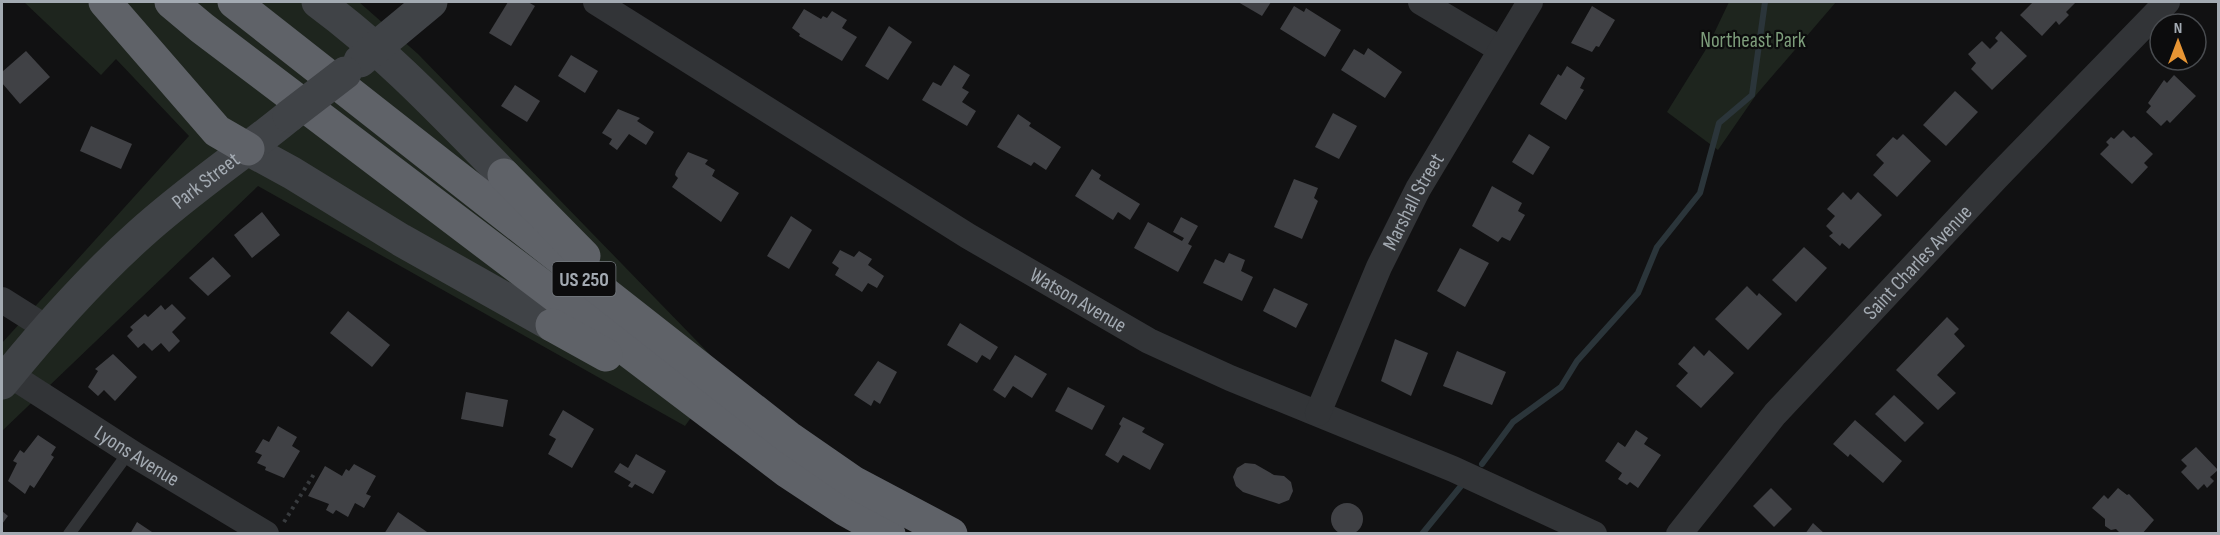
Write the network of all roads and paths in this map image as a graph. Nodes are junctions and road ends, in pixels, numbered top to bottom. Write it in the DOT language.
graph roads {
  1 [pos="105,2"];
  2 [pos="171,2"];
  3 [pos="234,2"];
  4 [pos="318,2"];
  5 [pos="431,2"];
  6 [pos="596,2"];
  7 [pos="1421,2"];
  8 [pos="1530,2"];
  9 [pos="2167,2"];
  10 [pos="377,48"];
  11 [pos="1500,50"];
  12 [pos="248,149"];
  13 [pos="504,175"];
  14 [pos="2,300"];
  15 [pos="552,325"];
  16 [pos="48,329"];
  17 [pos="682,356"];
  18 [pos="5,378"];
  19 [pos="1318,413"];
  20 [pos="712,414"];
  21 [pos="129,452"];
  22 [pos="314,474"];
  23 [pos="274,529"];
  24 [pos="69,534"];
  25 [pos="889,534"];
  26 [pos="951,534"];
  27 [pos="1594,534"];
  28 [pos="1680,534"];
  1 -- 12 [label="highway"];
  2 -- 20 [label="highway, US 250"];
  3 -- 17 [label="highway, US 250"];
  4 -- 10 [label="street"];
  5 -- 10 [label="street, Park Street"];
  6 -- 19 [label="street, Watson Avenue"];
  7 -- 11 [label="street"];
  8 -- 11 [label="street, Marshall Street"];
  9 -- 28 [label="street, Saint Charles Avenue"];
  10 -- 12 [label="street, Park Street, bridge"];
  10 -- 13 [label="street"];
  11 -- 19 [label="street, Marshall Street"];
  12 -- 15 [label="street"];
  12 -- 16 [label="street, Park Street"];
  13 -- 17 [label="highway"];
  14 -- 16 [label="street"];
  15 -- 20 [label="highway"];
  16 -- 18 [label="street, Park Street"];
  17 -- 26 [label="highway, US 250"];
  18 -- 21 [label="street, Lyons Avenue"];
  19 -- 27 [label="street, Watson Avenue"];
  20 -- 25 [label="highway, US 250"];
  21 -- 23 [label="street, Lyons Avenue"];
  21 -- 24 [label="lane"];
  22 -- 23 [label="path"];
}
